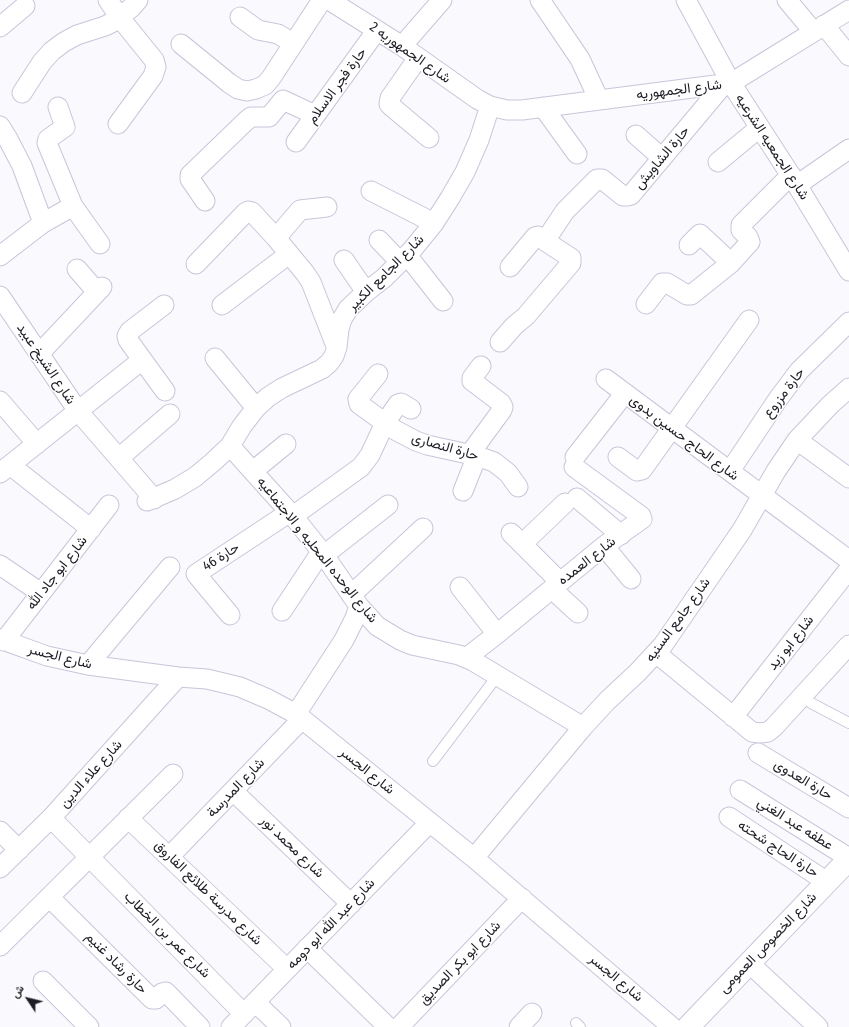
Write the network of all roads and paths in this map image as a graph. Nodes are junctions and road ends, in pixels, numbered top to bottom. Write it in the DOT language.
graph roads {
  1 [pos="108,0"];
  2 [pos="138,0"];
  3 [pos="322,0"];
  4 [pos="329,0"];
  5 [pos="442,0"];
  6 [pos="540,0"];
  7 [pos="686,0"];
  8 [pos="787,0"];
  9 [pos="25,6"];
  10 [pos="849,10"];
  11 [pos="240,17"];
  12 [pos="120,18"];
  13 [pos="0,27"];
  14 [pos="819,28"];
  15 [pos="377,30"];
  16 [pos="293,43"];
  17 [pos="181,44"];
  18 [pos="402,46"];
  19 [pos="849,56"];
  20 [pos="418,58"];
  21 [pos="727,84"];
  22 [pos="22,93"];
  23 [pos="599,100"];
  24 [pos="490,106"];
  25 [pos="58,107"];
  26 [pos="542,107"];
  27 [pos="315,115"];
  28 [pos="118,124"];
  29 [pos="0,126"];
  30 [pos="759,128"];
  31 [pos="636,135"];
  32 [pos="429,138"];
  33 [pos="296,142"];
  34 [pos="849,149"];
  35 [pos="577,154"];
  36 [pos="662,158"];
  37 [pos="718,162"];
  38 [pos="794,180"];
  39 [pos="371,191"];
  40 [pos="205,201"];
  41 [pos="73,206"];
  42 [pos="327,207"];
  43 [pos="43,223"];
  44 [pos="434,223"];
  45 [pos="276,238"];
  46 [pos="379,240"];
  47 [pos="544,241"];
  48 [pos="100,244"];
  49 [pos="689,245"];
  50 [pos="289,254"];
  51 [pos="0,256"];
  52 [pos="404,259"];
  53 [pos="344,260"];
  54 [pos="731,263"];
  55 [pos="196,264"];
  56 [pos="510,267"];
  57 [pos="77,269"];
  58 [pos="849,271"];
  59 [pos="366,292"];
  60 [pos="1,299"];
  61 [pos="443,301"];
  62 [pos="164,304"];
  63 [pos="646,304"];
  64 [pos="222,305"];
  65 [pos="749,320"];
  66 [pos="849,322"];
  67 [pos="500,342"];
  68 [pos="337,347"];
  69 [pos="39,354"];
  70 [pos="214,358"];
  71 [pos="142,360"];
  72 [pos="481,366"];
  73 [pos="378,374"];
  74 [pos="606,379"];
  75 [pos="849,388"];
  76 [pos="165,391"];
  77 [pos="625,393"];
  78 [pos="0,402"];
  79 [pos="256,408"];
  80 [pos="411,409"];
  81 [pos="78,411"];
  82 [pos="170,414"];
  83 [pos="385,423"];
  84 [pos="672,428"];
  85 [pos="797,440"];
  86 [pos="37,444"];
  87 [pos="286,444"];
  88 [pos="230,446"];
  89 [pos="473,455"];
  90 [pos="618,457"];
  91 [pos="119,458"];
  92 [pos="5,469"];
  93 [pos="253,471"];
  94 [pos="730,471"];
  95 [pos="849,478"];
  96 [pos="518,487"];
  97 [pos="463,491"];
  98 [pos="763,496"];
  99 [pos="150,500"];
  100 [pos="109,505"];
  101 [pos="388,505"];
  102 [pos="292,514"];
  103 [pos="423,528"];
  104 [pos="91,529"];
  105 [pos="621,535"];
  106 [pos="604,546"];
  107 [pos="322,554"];
  108 [pos="849,560"];
  109 [pos="0,565"];
  110 [pos="170,567"];
  111 [pos="849,569"];
  112 [pos="631,579"];
  113 [pos="556,586"];
  114 [pos="460,587"];
  115 [pos="41,593"];
  116 [pos="355,600"];
  117 [pos="282,611"];
  118 [pos="578,613"];
  119 [pos="230,615"];
  120 [pos="497,634"];
  121 [pos="2,640"];
  122 [pos="849,645"];
  123 [pos="656,653"];
  124 [pos="466,658"];
  125 [pos="88,665"];
  126 [pos="498,675"];
  127 [pos="178,677"];
  128 [pos="811,703"];
  129 [pos="299,716"];
  130 [pos="734,717"];
  131 [pos="849,724"];
  132 [pos="583,727"];
  133 [pos="758,753"];
  134 [pos="433,761"];
  135 [pos="173,774"];
  136 [pos="740,790"];
  137 [pos="233,791"];
  138 [pos="849,808"];
  139 [pos="729,817"];
  140 [pos="51,818"];
  141 [pos="128,818"];
  142 [pos="430,822"];
  143 [pos="0,831"];
  144 [pos="18,850"];
  145 [pos="89,857"];
  146 [pos="169,857"];
  147 [pos="474,858"];
  148 [pos="849,859"];
  149 [pos="0,868"];
  150 [pos="827,882"];
  151 [pos="49,897"];
  152 [pos="522,898"];
  153 [pos="351,904"];
  154 [pos="0,946"];
  155 [pos="307,948"];
  156 [pos="749,963"];
  157 [pos="287,969"];
  158 [pos="43,981"];
  159 [pos="249,1008"];
  160 [pos="532,1013"];
  161 [pos="409,1024"];
  162 [pos="89,1027"];
  163 [pos="200,1027"];
  164 [pos="231,1027"];
  165 [pos="280,1027"];
  166 [pos="388,1027"];
  167 [pos="519,1027"];
  168 [pos="672,1027"];
  169 [pos="688,1027"];
  170 [pos="818,1027"];
  1 -- 12 [label="street"];
  2 -- 12 [label="street"];
  3 -- 16 [label="street"];
  4 -- 15 [label="street, شارع الجمهوريه 2"];
  5 -- 18 [label="street"];
  6 -- 23 [label="street"];
  7 -- 21 [label="street, شارع الجمعيه الشرعيه"];
  8 -- 14 [label="street"];
  9 -- 13 [label="street"];
  10 -- 14 [label="street, شارع الجمهوريه"];
  11 -- 16 [label="street"];
  12 -- 22 [label="street"];
  12 -- 28 [label="street"];
  14 -- 19 [label="street"];
  14 -- 21 [label="street, شارع الجمهوريه"];
  15 -- 18 [label="street, شارع الجمهوريه 2"];
  15 -- 27 [label="street, حارة فجر الاسلام"];
  16 -- 17 [label="street"];
  18 -- 20 [label="street, شارع الجمهوريه 2"];
  20 -- 24 [label="street, شارع الجمهوريه 2"];
  20 -- 32 [label="street"];
  21 -- 23 [label="street, شارع الجمهوريه"];
  21 -- 30 [label="street, شارع الجمعيه الشرعيه"];
  21 -- 36 [label="street, حارة الشاويش"];
  23 -- 26 [label="street, شارع الجمهوريه"];
  24 -- 26 [label="street, شارع الجمهوريه"];
  24 -- 44 [label="street, شارع الجامع الكبير"];
  25 -- 41 [label="street"];
  26 -- 35 [label="street"];
  27 -- 33 [label="street, حارة فجر الاسلام"];
  27 -- 40 [label="street"];
  29 -- 43 [label="street"];
  30 -- 37 [label="street"];
  30 -- 38 [label="street, شارع الجمعيه الشرعيه"];
  31 -- 36 [label="street"];
  34 -- 38 [label="street"];
  36 -- 47 [label="street, حارة الشاويش"];
  38 -- 54 [label="street"];
  38 -- 58 [label="street, شارع الجمعيه الشرعيه"];
  39 -- 44 [label="street"];
  41 -- 43 [label="street"];
  41 -- 48 [label="street"];
  42 -- 45 [label="street"];
  43 -- 51 [label="street"];
  44 -- 52 [label="street, شارع الجامع الكبير"];
  45 -- 50 [label="street"];
  45 -- 55 [label="street"];
  46 -- 52 [label="street"];
  47 -- 56 [label="street"];
  47 -- 67 [label="street"];
  49 -- 54 [label="street"];
  50 -- 64 [label="street"];
  50 -- 68 [label="street"];
  52 -- 59 [label="street, شارع الجامع الكبير"];
  52 -- 61 [label="street"];
  53 -- 59 [label="street"];
  54 -- 63 [label="street"];
  57 -- 69 [label="street"];
  59 -- 68 [label="street, شارع الجامع الكبير"];
  60 -- 69 [label="street, شارع الشيخ عبيد"];
  62 -- 71 [label="street"];
  65 -- 84 [label="street"];
  66 -- 94 [label="street, حارة مزروع"];
  68 -- 79 [label="street, شارع الجامع الكبير"];
  69 -- 81 [label="street, شارع الشيخ عبيد"];
  70 -- 79 [label="street"];
  71 -- 76 [label="street"];
  71 -- 81 [label="street"];
  72 -- 89 [label="street"];
  73 -- 83 [label="street, حارة النصارى"];
  74 -- 77 [label="street, شارع الحاج حسين بدوى"];
  75 -- 85 [label="street, شارع جامع السنيه"];
  77 -- 84 [label="street, شارع الحاج حسين بدوى"];
  77 -- 105 [label="street, شارع العمده"];
  78 -- 86 [label="street"];
  79 -- 88 [label="street, شارع الجامع الكبير"];
  80 -- 83 [label="street"];
  81 -- 86 [label="street, شارع الشيخ عبيد"];
  81 -- 91 [label="street, شارع الشيخ عبيد"];
  82 -- 91 [label="street"];
  83 -- 89 [label="street, حارة النصارى"];
  83 -- 102 [label="street"];
  84 -- 90 [label="street"];
  84 -- 94 [label="street, شارع الحاج حسين بدوى"];
  85 -- 95 [label="street"];
  85 -- 98 [label="street, شارع جامع السنيه"];
  86 -- 92 [label="street, شارع الشيخ عبيد"];
  87 -- 93 [label="street"];
  88 -- 93 [label="street, شارع الوحده المحليه و الاجتماعيه"];
  88 -- 99 [label="street, شارع الجامع الكبير"];
  89 -- 96 [label="street, حارة النصارى"];
  89 -- 97 [label="street"];
  91 -- 99 [label="street, شارع الشيخ عبيد"];
  92 -- 104 [label="street"];
  93 -- 102 [label="street, شارع الوحده المحليه و الاجتماعيه"];
  94 -- 98 [label="street, شارع الحاج حسين بدوى"];
  98 -- 108 [label="street, شارع الحاج حسين بدوى"];
  98 -- 123 [label="street, شارع جامع السنيه"];
  100 -- 104 [label="street, شارع ابو جاد الله"];
  101 -- 107 [label="street"];
  102 -- 107 [label="street, شارع الوحده المحليه و الاجتماعيه"];
  102 -- 119 [label="street, حارة 46"];
  103 -- 116 [label="street"];
  104 -- 115 [label="street, شارع ابو جاد الله"];
  105 -- 106 [label="street, شارع العمده"];
  105 -- 113 [label="street"];
  106 -- 112 [label="street"];
  106 -- 113 [label="street, شارع العمده"];
  107 -- 116 [label="street, شارع الوحده المحليه و الاجتماعيه"];
  107 -- 117 [label="street"];
  109 -- 115 [label="street"];
  110 -- 125 [label="street"];
  111 -- 130 [label="street, شارع ابو زيد"];
  113 -- 118 [label="street"];
  113 -- 120 [label="street, شارع العمده"];
  114 -- 120 [label="street"];
  115 -- 121 [label="street, شارع ابو جاد الله"];
  116 -- 124 [label="street, شارع الوحده المحليه و الاجتماعيه"];
  116 -- 129 [label="street, شارع المدرسة"];
  120 -- 124 [label="street, شارع العمده"];
  121 -- 125 [label="street, شارع الجسر"];
  122 -- 130 [label="street"];
  123 -- 130 [label="street"];
  123 -- 132 [label="street, شارع جامع السنيه"];
  124 -- 126 [label="street, شارع الوحده المحليه و الاجتماعيه"];
  125 -- 127 [label="street, شارع الجسر"];
  126 -- 132 [label="street, شارع الوحده المحليه و الاجتماعيه"];
  126 -- 134 [label="lane"];
  127 -- 129 [label="street, شارع الجسر"];
  127 -- 140 [label="street, شارع علاء الدين"];
  128 -- 131 [label="lane"];
  129 -- 137 [label="street, شارع المدرسة"];
  129 -- 142 [label="street, شارع الجسر"];
  132 -- 147 [label="street, شارع جامع السنيه"];
  133 -- 138 [label="street, حارة العدوى"];
  135 -- 141 [label="street"];
  136 -- 148 [label="street, عطفه عبد الغني"];
  137 -- 146 [label="street, شارع المدرسة"];
  137 -- 153 [label="street, شارع محمد نور"];
  139 -- 150 [label="street, حارة الحاج شحته"];
  140 -- 144 [label="street, شارع علاء الدين"];
  140 -- 145 [label="street, شارع عمر بن الخطاب"];
  141 -- 145 [label="street"];
  141 -- 146 [label="street, شارع مدرسة طلائع الفاروق"];
  142 -- 147 [label="street, شارع الجسر"];
  142 -- 153 [label="street, شارع عبد الله ابو دومه"];
  143 -- 144 [label="street"];
  144 -- 149 [label="street, شارع علاء الدين"];
  145 -- 151 [label="street"];
  145 -- 159 [label="street, شارع عمر بن الخطاب"];
  146 -- 157 [label="street, شارع مدرسة طلائع الفاروق"];
  147 -- 152 [label="street, شارع الجسر"];
  148 -- 150 [label="street, شارع الخصوص العمومى"];
  150 -- 156 [label="street, شارع الخصوص العمومى"];
  151 -- 154 [label="street"];
  151 -- 163 [label="street, حارة رشاد غنيم"];
  152 -- 161 [label="street, شارع ابو بكر الصديق"];
  152 -- 168 [label="street, شارع الجسر"];
  153 -- 155 [label="street, شارع عبد الله ابو دومه"];
  155 -- 157 [label="street, شارع عبد الله ابو دومه"];
  155 -- 166 [label="street"];
  156 -- 169 [label="street, شارع الخصوص العمومى"];
  156 -- 170 [label="street"];
  157 -- 159 [label="street, شارع عبد الله ابو دومه"];
  158 -- 162 [label="street"];
  159 -- 164 [label="street, شارع عبد الله ابو دومه"];
  159 -- 165 [label="street, شارع عمر بن الخطاب"];
  160 -- 167 [label="street"];
}
